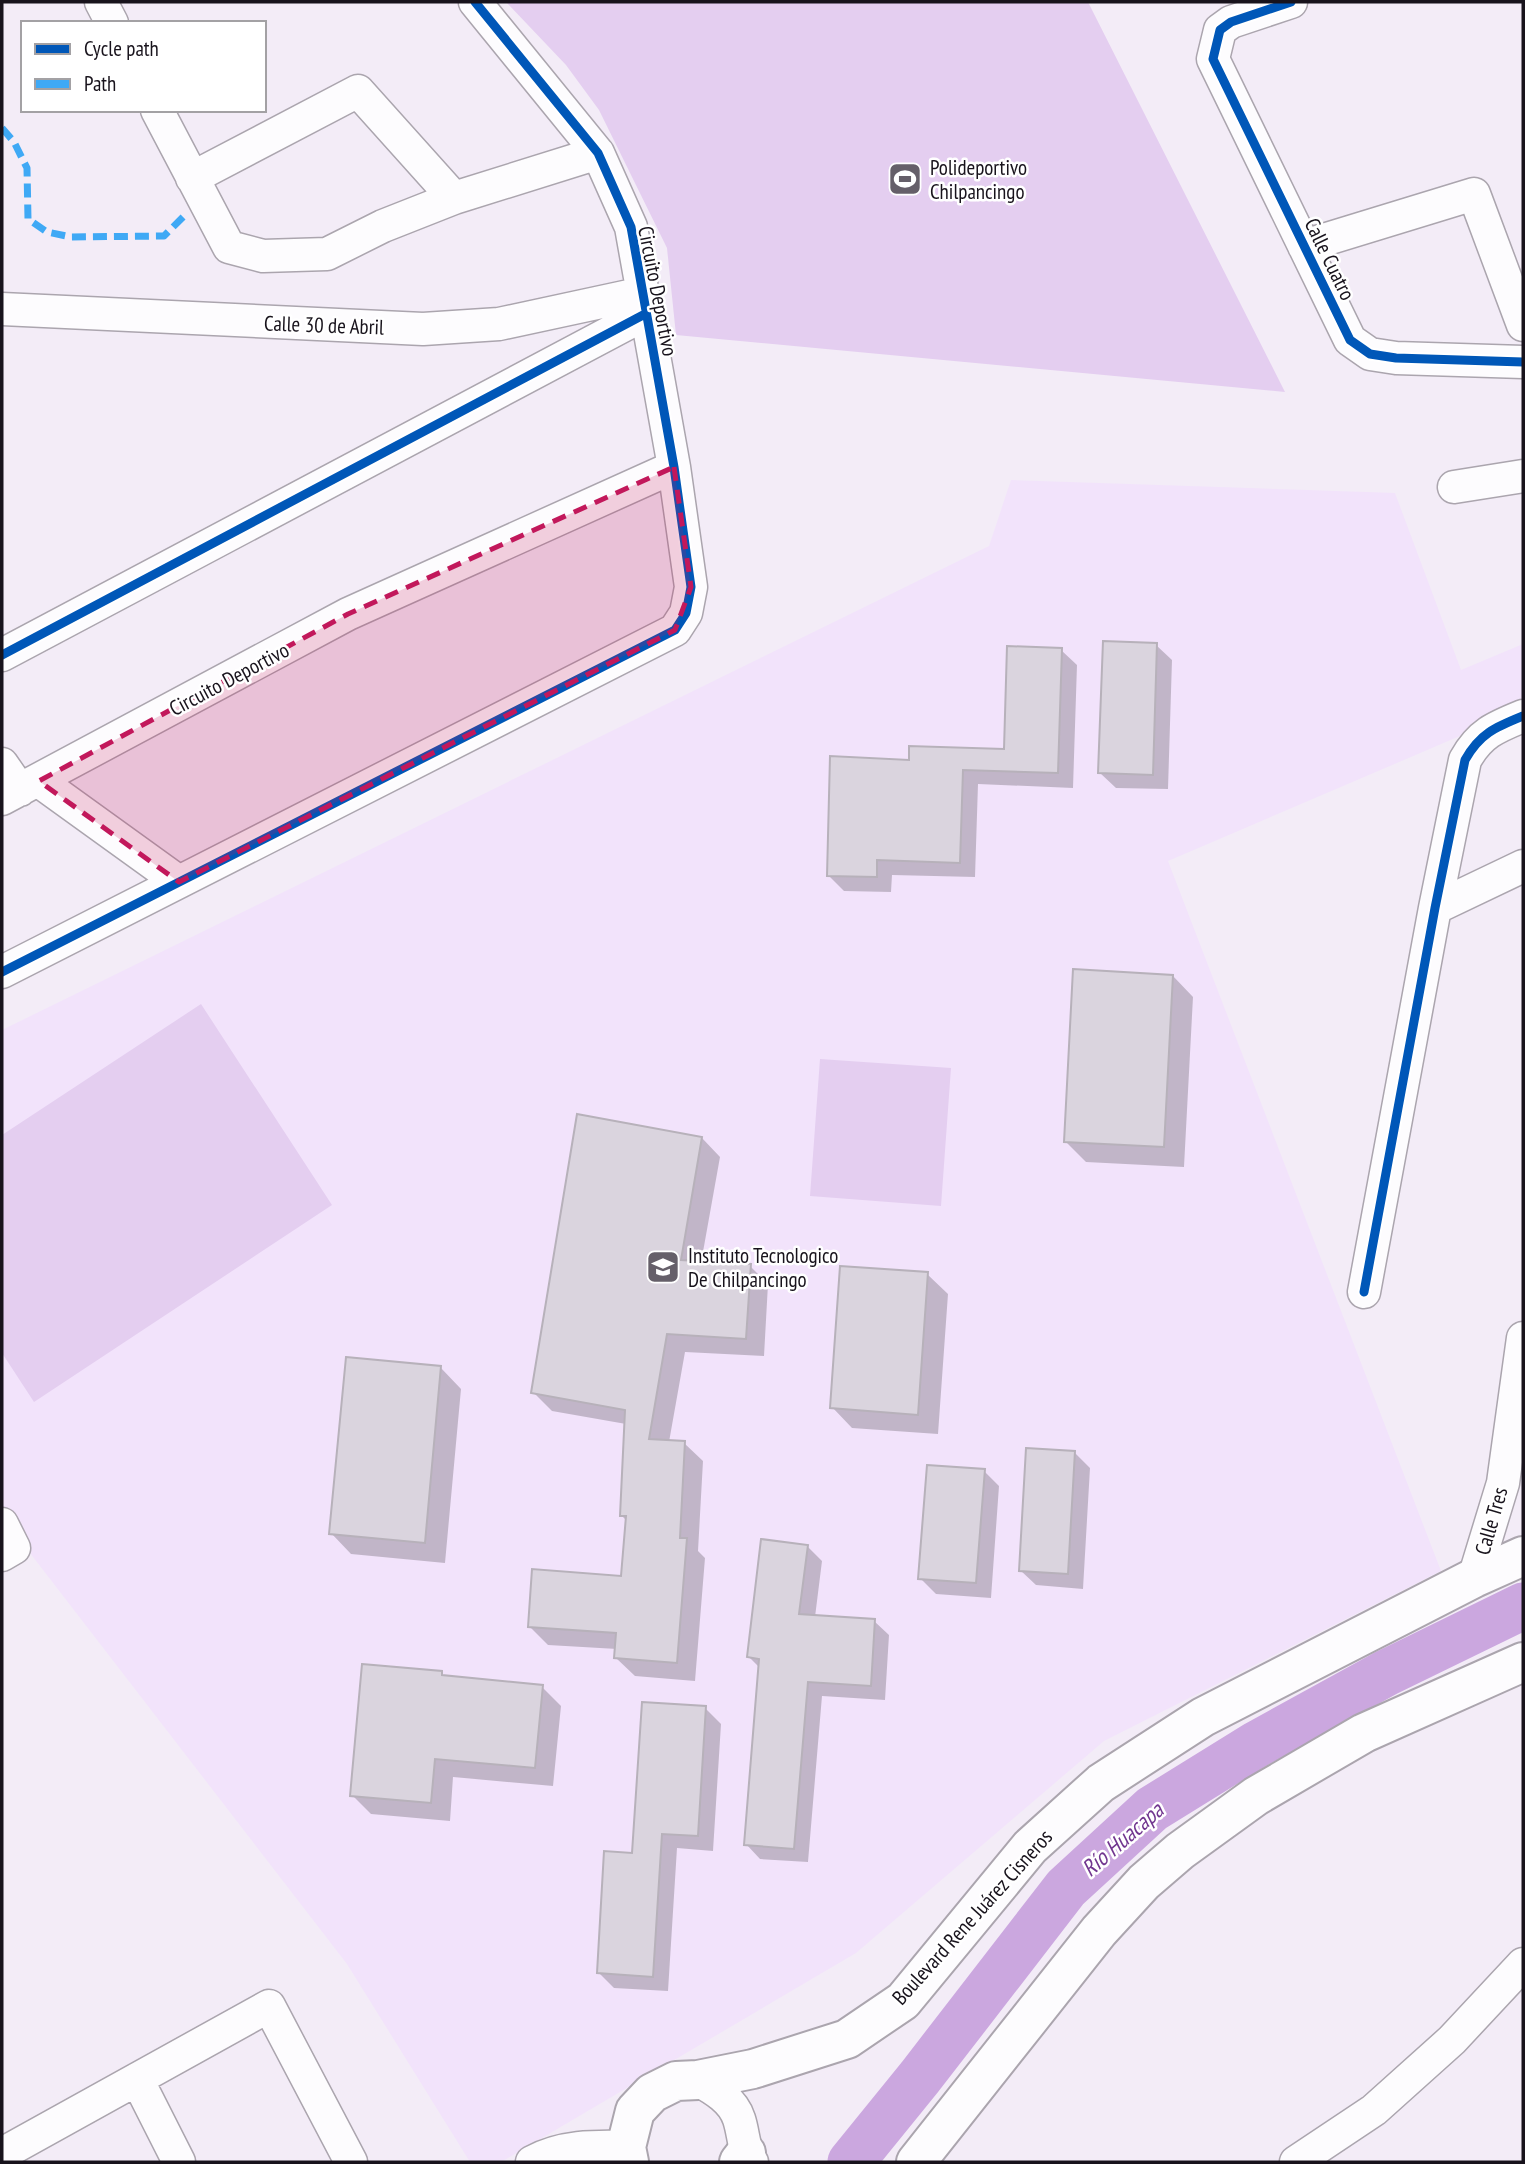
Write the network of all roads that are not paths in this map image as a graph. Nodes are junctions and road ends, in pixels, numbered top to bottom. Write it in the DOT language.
graph roads {
  1 [pos="101,2"];
  2 [pos="475,2"];
  3 [pos="1291,2"];
  4 [pos="111,21"];
  5 [pos="158,112"];
  6 [pos="597,153"];
  7 [pos="192,178"];
  8 [pos="454,198"];
  9 [pos="1304,246"];
  10 [pos="644,303"];
  11 [pos="2,309"];
  12 [pos="1523,325"];
  13 [pos="1523,362"];
  14 [pos="674,467"];
  15 [pos="1523,476"];
  16 [pos="1454,487"];
  17 [pos="2,655"];
  18 [pos="1523,716"];
  19 [pos="2,764"];
  20 [pos="20,790"];
  21 [pos="1523,866"];
  22 [pos="179,882"];
  23 [pos="1435,908"];
  24 [pos="2,972"];
  25 [pos="1364,1292"];
  26 [pos="1523,1338"];
  27 [pos="1523,1556"];
  28 [pos="1474,1578"];
  29 [pos="1523,1662"];
  30 [pos="1523,1964"];
  31 [pos="138,2079"];
  32 [pos="698,2081"];
  33 [pos="627,2154"];
  34 [pos="6,2156"];
  35 [pos="746,2159"];
  36 [pos="180,2162"];
  37 [pos="351,2162"];
  38 [pos="532,2162"];
  39 [pos="916,2162"];
  40 [pos="1296,2162"];
  1 -- 4 [label="street"];
  2 -- 6 [label="street, Circuito Deportivo"];
  3 -- 9 [label="street, Calle Cuatro"];
  5 -- 7 [label="street"];
  6 -- 8 [label="street"];
  6 -- 10 [label="street, Circuito Deportivo"];
  7 -- 8 [label="street"];
  7 -- 8 [label="street"];
  9 -- 12 [label="street"];
  9 -- 13 [label="street, Calle Cuatro"];
  10 -- 11 [label="street, Calle 30 de Abril"];
  10 -- 14 [label="street, Circuito Deportivo"];
  10 -- 17 [label="street"];
  14 -- 20 [label="street, Circuito Deportivo"];
  14 -- 22 [label="street"];
  15 -- 16 [label="street"];
  18 -- 23 [label="street"];
  19 -- 20 [label="street"];
  20 -- 22 [label="street"];
  21 -- 23 [label="street"];
  22 -- 24 [label="street"];
  23 -- 25 [label="street"];
  26 -- 28 [label="street, Calle Tres"];
  27 -- 28 [label="main road, Boulevard Rene Juárez Cisneros"];
  28 -- 32 [label="main road, Boulevard Rene Juárez Cisneros"];
  29 -- 39 [label="main road"];
  30 -- 40 [label="street"];
  31 -- 34 [label="street"];
  31 -- 36 [label="street"];
  31 -- 37 [label="street"];
  32 -- 33 [label="main road, Boulevard Rene Juárez Cisneros"];
  32 -- 35 [label="street"];
  33 -- 38 [label="street"];
}
